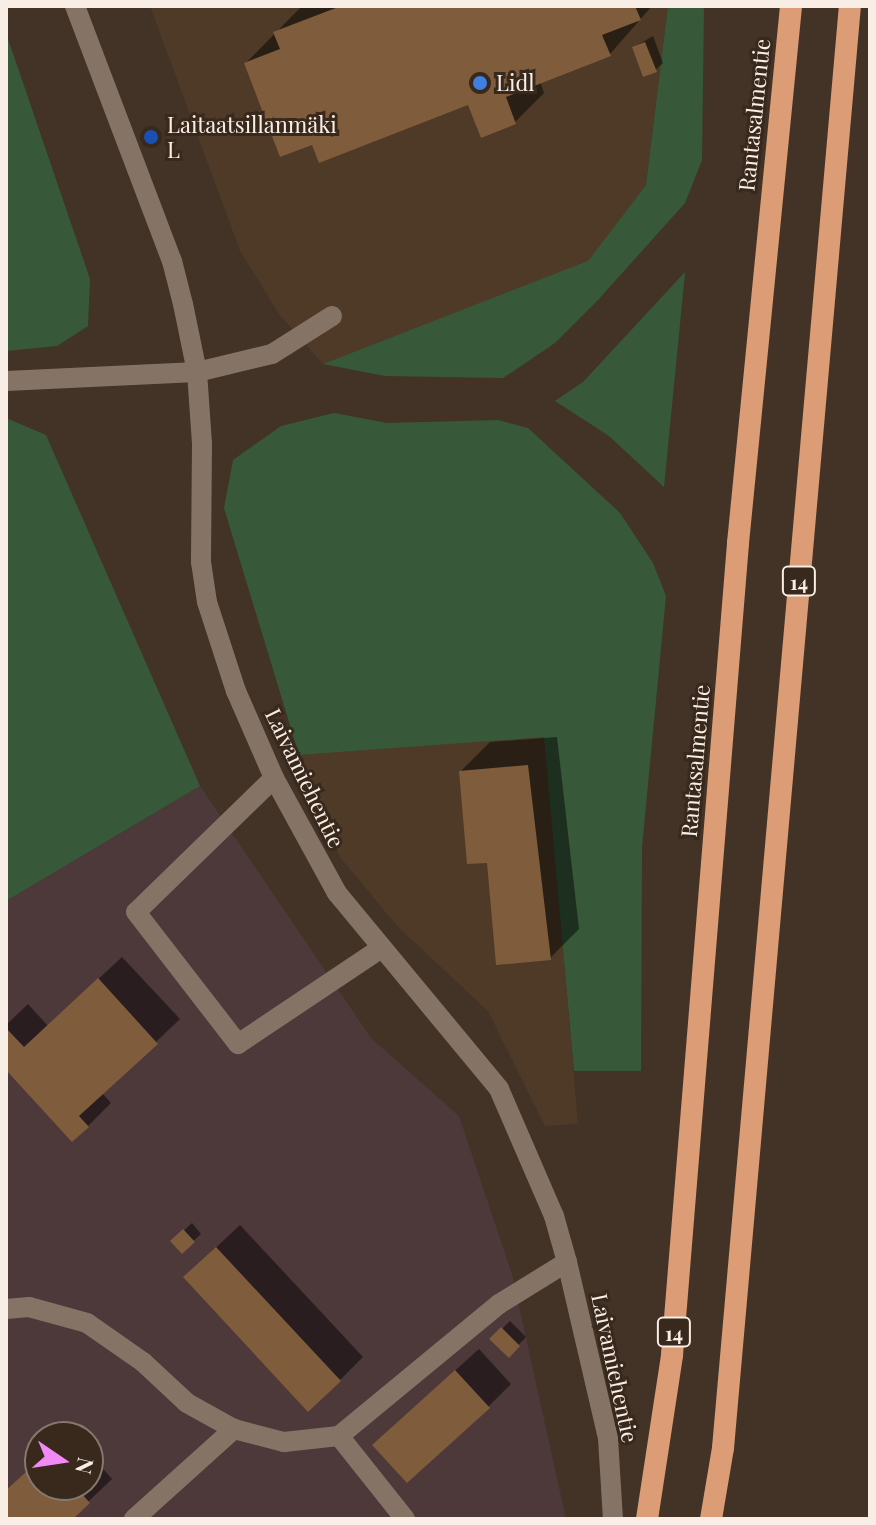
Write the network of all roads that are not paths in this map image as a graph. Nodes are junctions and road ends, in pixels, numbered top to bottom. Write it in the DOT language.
graph roads {
  1 [pos="75,6"];
  2 [pos="791,6"];
  3 [pos="850,6"];
  4 [pos="332,316"];
  5 [pos="197,372"];
  6 [pos="6,381"];
  7 [pos="274,778"];
  8 [pos="380,949"];
  9 [pos="567,1262"];
  10 [pos="6,1309"];
  11 [pos="234,1429"];
  12 [pos="339,1436"];
  13 [pos="134,1519"];
  14 [pos="405,1519"];
  15 [pos="613,1519"];
  16 [pos="647,1519"];
  17 [pos="711,1519"];
  1 -- 5 [label="street, Laivamiehentie"];
  2 -- 16 [label="highway, Rantasalmentie / 14"];
  3 -- 17 [label="highway, 14"];
  4 -- 5 [label="street"];
  5 -- 6 [label="street"];
  5 -- 7 [label="street, Laivamiehentie"];
  7 -- 8 [label="street, Laivamiehentie"];
  7 -- 8 [label="street"];
  8 -- 9 [label="street, Laivamiehentie"];
  9 -- 12 [label="street"];
  9 -- 15 [label="street, Laivamiehentie"];
  10 -- 11 [label="street"];
  11 -- 12 [label="street"];
  11 -- 13 [label="street"];
  12 -- 14 [label="street"];
}
